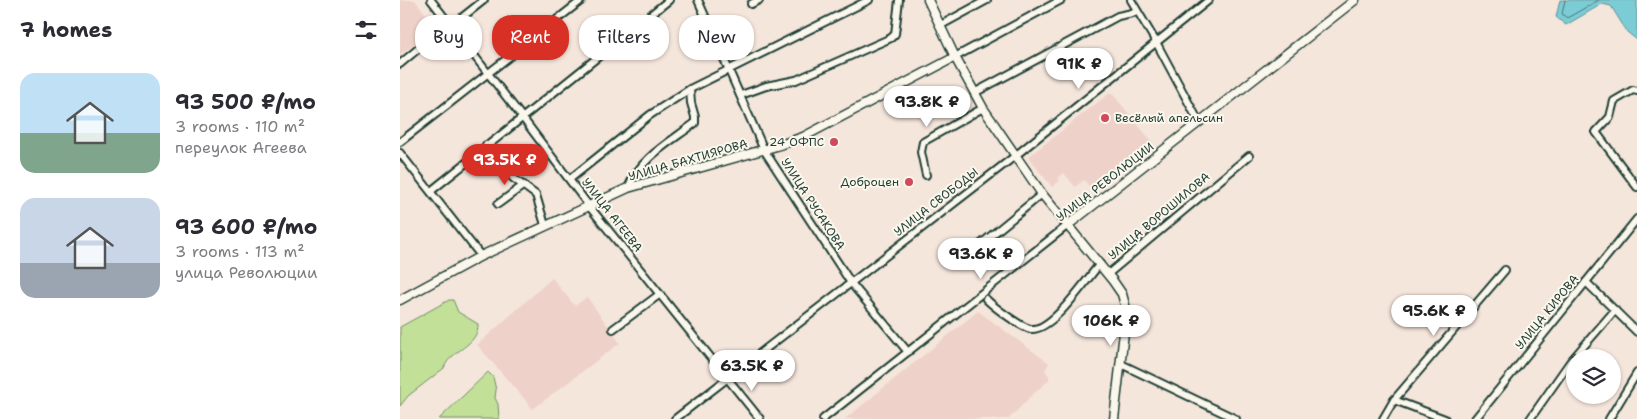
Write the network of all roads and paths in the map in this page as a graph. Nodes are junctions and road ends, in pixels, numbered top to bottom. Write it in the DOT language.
graph roads {
  1 [pos="431,0"];
  2 [pos="484,0"];
  3 [pos="582,0"];
  4 [pos="668,0"];
  5 [pos="698,0"];
  6 [pos="759,0"];
  7 [pos="869,0"];
  8 [pos="899,0"];
  9 [pos="928,0"];
  10 [pos="987,0"];
  11 [pos="1061,0"];
  12 [pos="1131,0"];
  13 [pos="1209,0"];
  14 [pos="1355,0"];
  15 [pos="751,4"];
  16 [pos="1137,12"];
  17 [pos="442,15"];
  18 [pos="465,15"];
  19 [pos="940,25"];
  20 [pos="1156,42"];
  21 [pos="415,52"];
  22 [pos="955,57"];
  23 [pos="478,60"];
  24 [pos="400,64"];
  25 [pos="729,69"];
  26 [pos="488,73"];
  27 [pos="690,89"];
  28 [pos="1637,91"];
  29 [pos="974,93"];
  30 [pos="741,95"];
  31 [pos="983,108"];
  32 [pos="522,117"];
  33 [pos="1199,122"];
  34 [pos="400,142"];
  35 [pos="486,145"];
  36 [pos="764,150"];
  37 [pos="400,153"];
  38 [pos="1015,156"];
  39 [pos="1249,156"];
  40 [pos="926,175"];
  41 [pos="570,179"];
  42 [pos="524,185"];
  43 [pos="1637,187"];
  44 [pos="628,188"];
  45 [pos="431,191"];
  46 [pos="1042,194"];
  47 [pos="498,204"];
  48 [pos="589,206"];
  49 [pos="1637,220"];
  50 [pos="1068,224"];
  51 [pos="545,225"];
  52 [pos="481,256"];
  53 [pos="960,262"];
  54 [pos="1100,264"];
  55 [pos="1505,270"];
  56 [pos="1108,274"];
  57 [pos="851,282"];
  58 [pos="1586,282"];
  59 [pos="660,294"];
  60 [pos="986,299"];
  61 [pos="400,300"];
  62 [pos="1615,310"];
  63 [pos="613,329"];
  64 [pos="1637,332"];
  65 [pos="908,352"];
  66 [pos="1121,364"];
  67 [pos="1637,373"];
  68 [pos="728,378"];
  69 [pos="1394,400"];
  70 [pos="676,419"];
  71 [pos="760,419"];
  72 [pos="823,419"];
  73 [pos="1114,419"];
  74 [pos="1236,419"];
  75 [pos="1383,419"];
  76 [pos="1445,419"];
  77 [pos="1475,419"];
  78 [pos="1530,419"];
  79 [pos="1608,419"];
  1 -- 17 [label="street, УЛИЦА АГЕЕВА"];
  2 -- 18 [label="street"];
  3 -- 26 [label="street"];
  4 -- 32 [label="street"];
  5 -- 25 [label="street, УЛИЦА РУСАКОВА"];
  6 -- 15 [label="street"];
  7 -- 25 [label="street"];
  8 -- 30 [label="street"];
  9 -- 19 [label="main road"];
  10 -- 19 [label="street"];
  11 -- 22 [label="street, УЛИЦА БАХТИЯРОВА"];
  12 -- 16 [label="street"];
  13 -- 20 [label="street, УЛИЦА СВОБОДЫ"];
  14 -- 33 [label="main road, УЛИЦА РЕВОЛЮЦИИ"];
  16 -- 20 [label="street"];
  16 -- 29 [label="street"];
  19 -- 22 [label="main road"];
  20 -- 33 [label="street"];
  20 -- 38 [label="street, УЛИЦА СВОБОДЫ"];
  21 -- 24 [label="street"];
  22 -- 29 [label="main road"];
  22 -- 36 [label="main road, УЛИЦА БАХТИЯРОВА"];
  23 -- 26 [label="street, УЛИЦА АГЕЕВА"];
  25 -- 27 [label="street"];
  25 -- 30 [label="street, УЛИЦА РУСАКОВА"];
  26 -- 32 [label="street, УЛИЦА АГЕЕВА"];
  26 -- 34 [label="street"];
  27 -- 41 [label="street"];
  27 -- 44 [label="street"];
  28 -- 43 [label="street"];
  29 -- 31 [label="main road"];
  30 -- 36 [label="street, УЛИЦА РУСАКОВА"];
  31 -- 38 [label="main road"];
  31 -- 40 [label="street"];
  32 -- 35 [label="street"];
  32 -- 41 [label="street, УЛИЦА АГЕЕВА"];
  33 -- 50 [label="main road, УЛИЦА РЕВОЛЮЦИИ"];
  35 -- 42 [label="street"];
  35 -- 45 [label="street"];
  36 -- 44 [label="main road, УЛИЦА БАХТИЯРОВА"];
  36 -- 57 [label="street, УЛИЦА РУСАКОВА"];
  37 -- 45 [label="street"];
  38 -- 46 [label="main road"];
  38 -- 57 [label="street, УЛИЦА СВОБОДЫ"];
  39 -- 56 [label="street, УЛИЦА ВОРОШИЛОВА"];
  41 -- 48 [label="street, УЛИЦА АГЕЕВА"];
  42 -- 47 [label="street"];
  42 -- 51 [label="street"];
  44 -- 48 [label="main road, УЛИЦА БАХТИЯРОВА"];
  45 -- 52 [label="street"];
  46 -- 50 [label="main road"];
  46 -- 53 [label="street"];
  48 -- 51 [label="main road, УЛИЦА БАХТИЯРОВА"];
  48 -- 59 [label="street, УЛИЦА АГЕЕВА"];
  49 -- 58 [label="street, УЛИЦА КИРОВА"];
  50 -- 54 [label="main road"];
  50 -- 65 [label="street, УЛИЦА РЕВОЛЮЦИИ"];
  51 -- 52 [label="main road, УЛИЦА БАХТИЯРОВА"];
  52 -- 61 [label="main road, УЛИЦА БАХТИЯРОВА"];
  54 -- 56 [label="main road"];
  54 -- 60 [label="street"];
  55 -- 69 [label="street"];
  56 -- 66 [label="main road, УЛИЦА ВОРОШИЛОВА"];
  57 -- 65 [label="street, УЛИЦА РУСАКОВА"];
  57 -- 68 [label="street, УЛИЦА СВОБОДЫ"];
  58 -- 62 [label="street"];
  58 -- 77 [label="street, УЛИЦА КИРОВА"];
  59 -- 63 [label="street"];
  59 -- 68 [label="street, УЛИЦА АГЕЕВА"];
  62 -- 64 [label="street"];
  62 -- 78 [label="street"];
  65 -- 72 [label="street, УЛИЦА РЕВОЛЮЦИИ"];
  66 -- 73 [label="main road, УЛИЦА ВОРОШИЛОВА"];
  66 -- 74 [label="street"];
  67 -- 79 [label="street"];
  68 -- 70 [label="street, УЛИЦА СВОБОДЫ"];
  68 -- 71 [label="street, УЛИЦА АГЕЕВА"];
  69 -- 75 [label="street"];
  69 -- 76 [label="street"];
}
